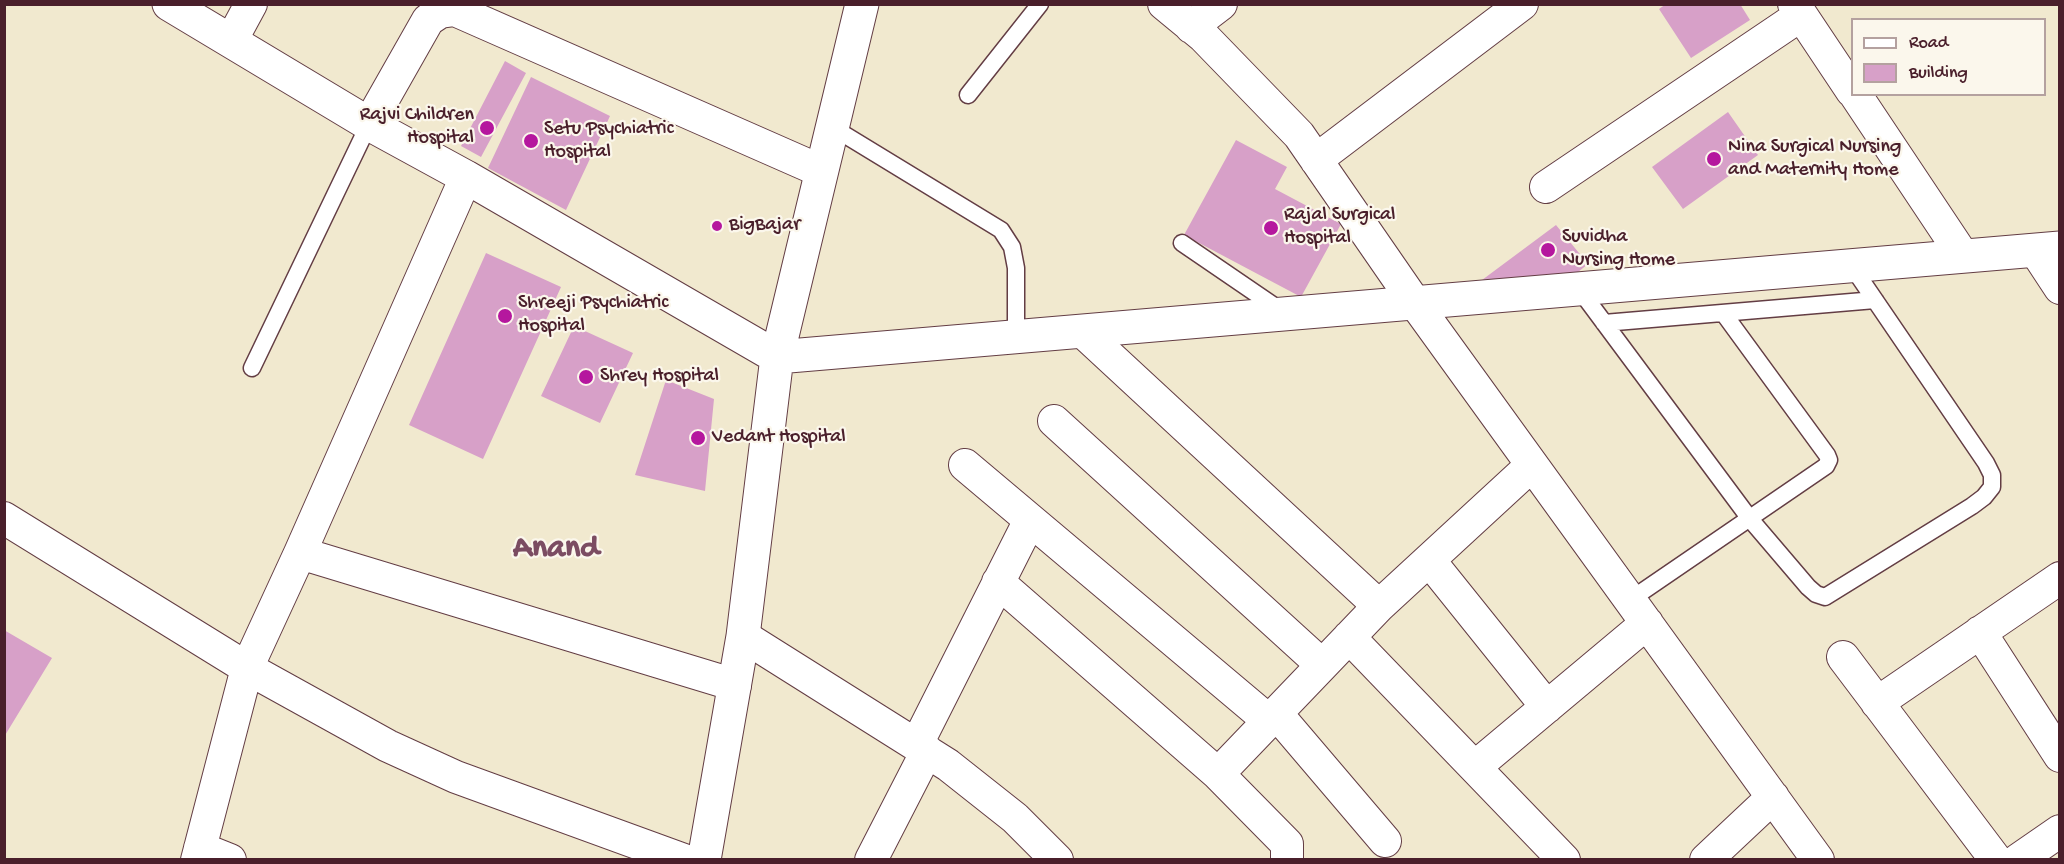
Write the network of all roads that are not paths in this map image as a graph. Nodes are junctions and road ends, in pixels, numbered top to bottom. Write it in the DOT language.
graph roads {
  1 [pos="169,4"];
  2 [pos="251,4"];
  3 [pos="862,4"];
  4 [pos="1041,4"];
  5 [pos="1164,4"];
  6 [pos="1221,4"];
  7 [pos="1522,4"];
  8 [pos="1797,10"];
  9 [pos="1191,27"];
  10 [pos="231,41"];
  11 [pos="1851,89"];
  12 [pos="968,95"];
  13 [pos="1856,96"];
  14 [pos="369,124"];
  15 [pos="832,127"];
  16 [pos="1316,160"];
  17 [pos="821,171"];
  18 [pos="466,177"];
  19 [pos="1546,187"];
  20 [pos="1182,243"];
  21 [pos="2047,249"];
  22 [pos="1963,256"];
  23 [pos="1851,265"];
  24 [pos="2060,288"];
  25 [pos="1579,289"];
  26 [pos="1875,300"];
  27 [pos="1415,303"];
  28 [pos="1285,314"];
  29 [pos="1725,314"];
  30 [pos="1604,323"];
  31 [pos="1082,331"];
  32 [pos="1016,337"];
  33 [pos="777,357"];
  34 [pos="252,368"];
  35 [pos="1054,421"];
  36 [pos="965,465"];
  37 [pos="1532,465"];
  38 [pos="4,518"];
  39 [pos="1750,519"];
  40 [pos="1030,520"];
  41 [pos="300,553"];
  42 [pos="1429,560"];
  43 [pos="2060,578"];
  44 [pos="998,582"];
  45 [pos="1379,606"];
  46 [pos="1638,611"];
  47 [pos="1980,632"];
  48 [pos="743,636"];
  49 [pos="1349,637"];
  50 [pos="1843,657"];
  51 [pos="1322,665"];
  52 [pos="247,668"];
  53 [pos="735,685"];
  54 [pos="1877,703"];
  55 [pos="1547,707"];
  56 [pos="1273,717"];
  57 [pos="922,748"];
  58 [pos="2060,756"];
  59 [pos="1475,767"];
  60 [pos="1218,774"];
  61 [pos="1773,797"];
  62 [pos="2060,831"];
  63 [pos="1385,842"];
  64 [pos="198,854"];
  65 [pos="230,860"];
  66 [pos="684,860"];
  67 [pos="704,860"];
  68 [pos="871,860"];
  69 [pos="1057,860"];
  70 [pos="1287,860"];
  71 [pos="1564,860"];
  72 [pos="1706,860"];
  73 [pos="1818,860"];
  74 [pos="1996,860"];
  75 [pos="2018,860"];
  1 -- 10 [label="street"];
  2 -- 10 [label="street"];
  3 -- 15 [label="street"];
  4 -- 12 [label="lane"];
  5 -- 9 [label="street"];
  6 -- 9 [label="street"];
  7 -- 16 [label="street"];
  8 -- 11 [label="street"];
  8 -- 19 [label="street"];
  9 -- 16 [label="street"];
  10 -- 14 [label="street"];
  13 -- 22 [label="street"];
  14 -- 17 [label="street"];
  14 -- 18 [label="street"];
  14 -- 34 [label="lane"];
  15 -- 17 [label="street"];
  15 -- 32 [label="lane"];
  16 -- 27 [label="street"];
  17 -- 33 [label="street"];
  18 -- 33 [label="street"];
  18 -- 41 [label="street"];
  20 -- 28 [label="lane"];
  21 -- 22 [label="street"];
  21 -- 24 [label="street"];
  22 -- 23 [label="street"];
  23 -- 25 [label="street"];
  23 -- 26 [label="lane"];
  25 -- 27 [label="street"];
  25 -- 30 [label="lane"];
  26 -- 29 [label="lane"];
  26 -- 39 [label="lane"];
  27 -- 28 [label="street"];
  27 -- 37 [label="street"];
  28 -- 31 [label="street"];
  29 -- 30 [label="lane"];
  29 -- 39 [label="lane"];
  30 -- 39 [label="lane"];
  31 -- 32 [label="street"];
  31 -- 45 [label="street"];
  32 -- 33 [label="street"];
  33 -- 48 [label="street"];
  35 -- 51 [label="street"];
  36 -- 40 [label="street"];
  37 -- 42 [label="street"];
  37 -- 46 [label="street"];
  38 -- 52 [label="street"];
  39 -- 46 [label="lane"];
  40 -- 44 [label="street"];
  40 -- 56 [label="street"];
  41 -- 52 [label="street"];
  41 -- 53 [label="street"];
  42 -- 45 [label="street"];
  42 -- 55 [label="street"];
  43 -- 47 [label="street"];
  44 -- 57 [label="street"];
  44 -- 60 [label="street"];
  45 -- 49 [label="street"];
  46 -- 55 [label="street"];
  46 -- 61 [label="street"];
  47 -- 54 [label="street"];
  47 -- 58 [label="street"];
  48 -- 53 [label="street"];
  48 -- 57 [label="street"];
  49 -- 51 [label="street"];
  49 -- 59 [label="street"];
  50 -- 54 [label="street"];
  51 -- 56 [label="street"];
  52 -- 64 [label="street"];
  52 -- 66 [label="street"];
  53 -- 67 [label="street"];
  54 -- 74 [label="street"];
  55 -- 59 [label="street"];
  56 -- 60 [label="street"];
  56 -- 63 [label="street"];
  57 -- 68 [label="street"];
  57 -- 69 [label="street"];
  59 -- 71 [label="street"];
  60 -- 70 [label="street"];
  61 -- 72 [label="street"];
  61 -- 73 [label="street"];
  62 -- 75 [label="street"];
  64 -- 65 [label="street"];
}
